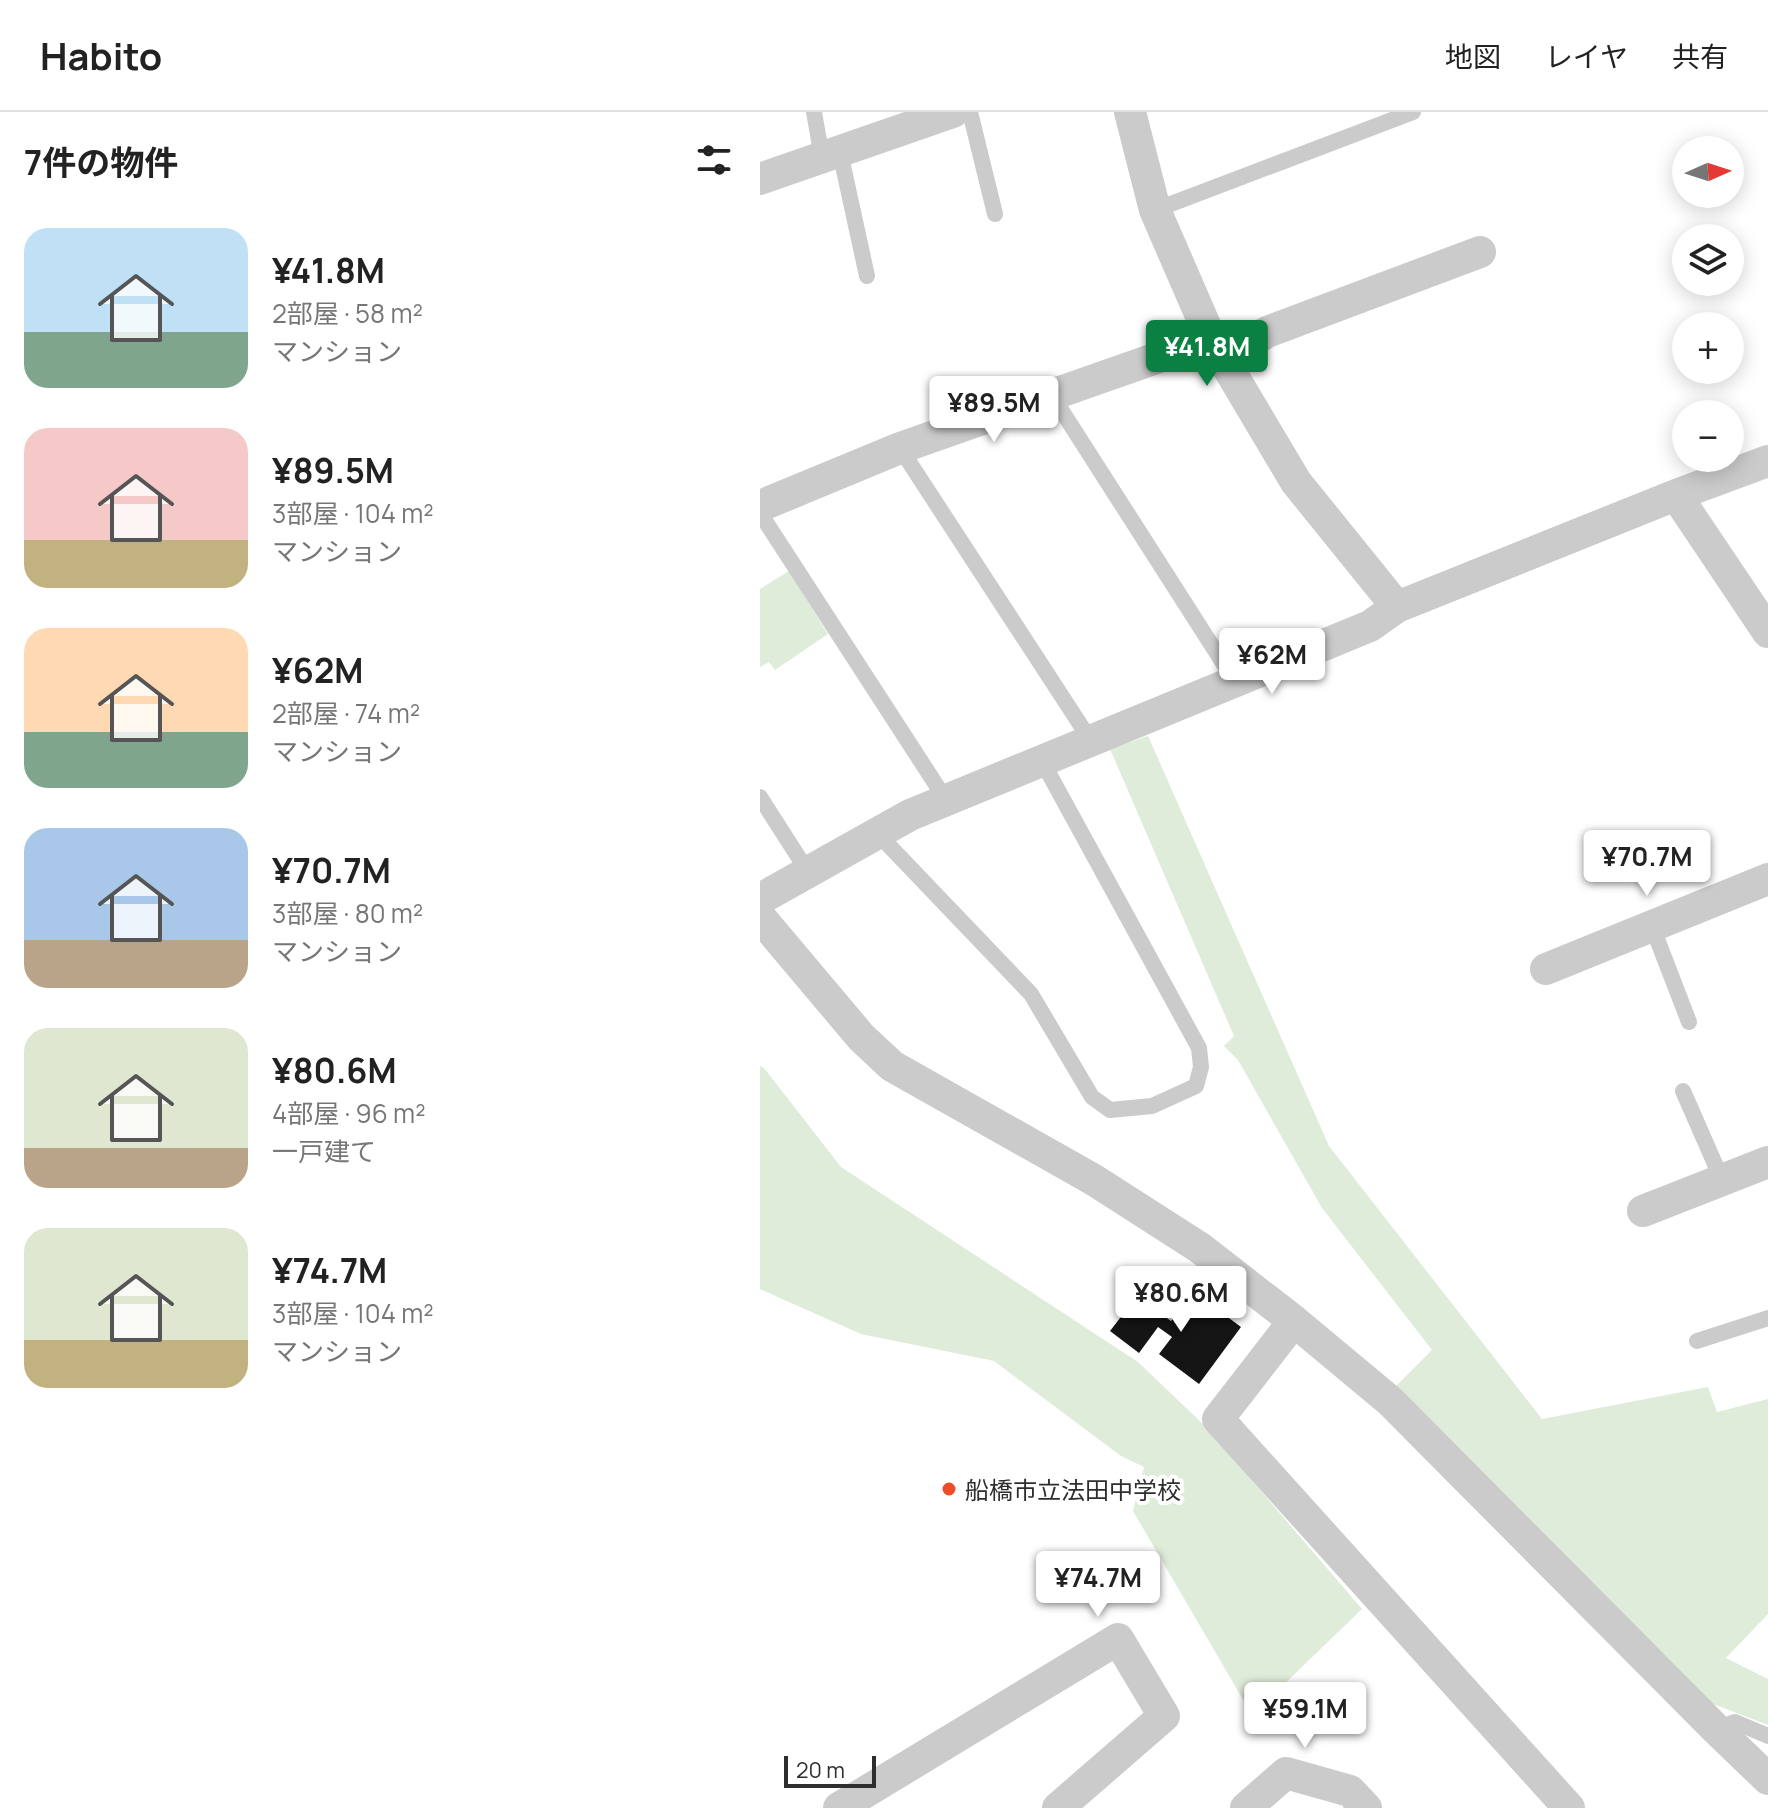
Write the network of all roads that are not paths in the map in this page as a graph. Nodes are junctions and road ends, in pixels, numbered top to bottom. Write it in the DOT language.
graph roads {
  1 [pos="814,112"];
  2 [pos="1130,112"];
  3 [pos="1413,112"];
  4 [pos="953,113"];
  5 [pos="831,155"];
  6 [pos="760,179"];
  7 [pos="1155,210"];
  8 [pos="995,214"];
  9 [pos="1480,252"];
  10 [pos="867,276"];
  11 [pos="1217,350"];
  12 [pos="1051,394"];
  13 [pos="900,448"];
  14 [pos="1768,461"];
  15 [pos="1676,495"];
  16 [pos="760,506"];
  17 [pos="760,513"];
  18 [pos="1397,607"];
  19 [pos="1768,632"];
  20 [pos="1234,680"];
  21 [pos="1091,741"];
  22 [pos="1042,761"];
  23 [pos="760,797"];
  24 [pos="946,800"];
  25 [pos="877,833"];
  26 [pos="808,872"];
  27 [pos="1768,879"];
  28 [pos="760,899"];
  29 [pos="760,917"];
  30 [pos="1652,926"];
  31 [pos="1546,969"];
  32 [pos="1689,1022"];
  33 [pos="1683,1091"];
  34 [pos="1768,1162"];
  35 [pos="1722,1180"];
  36 [pos="1643,1211"];
  37 [pos="1768,1318"];
  38 [pos="1294,1321"];
  39 [pos="1697,1341"];
  40 [pos="1716,1729"];
  41 [pos="1768,1736"];
  42 [pos="1768,1779"];
  43 [pos="839,1808"];
  44 [pos="1058,1808"];
  45 [pos="1246,1808"];
  46 [pos="1366,1808"];
  47 [pos="1569,1808"];
  1 -- 5 [label="lane"];
  2 -- 7 [label="street"];
  3 -- 7 [label="lane"];
  4 -- 5 [label="street"];
  4 -- 8 [label="lane"];
  5 -- 6 [label="street"];
  5 -- 10 [label="lane"];
  7 -- 11 [label="street"];
  9 -- 11 [label="street"];
  11 -- 12 [label="street"];
  11 -- 18 [label="street"];
  12 -- 13 [label="street"];
  12 -- 20 [label="lane"];
  13 -- 16 [label="street"];
  13 -- 21 [label="lane"];
  14 -- 15 [label="street"];
  15 -- 18 [label="street"];
  15 -- 19 [label="street"];
  17 -- 24 [label="lane"];
  18 -- 20 [label="street"];
  20 -- 21 [label="street"];
  21 -- 22 [label="street"];
  22 -- 24 [label="street"];
  22 -- 25 [label="lane"];
  23 -- 26 [label="lane"];
  24 -- 25 [label="street"];
  25 -- 26 [label="street"];
  26 -- 28 [label="street"];
  27 -- 30 [label="street"];
  29 -- 38 [label="street"];
  30 -- 31 [label="street"];
  30 -- 32 [label="lane"];
  33 -- 35 [label="lane"];
  34 -- 35 [label="street"];
  35 -- 36 [label="street"];
  37 -- 39 [label="lane"];
  38 -- 40 [label="street"];
  38 -- 47 [label="street"];
  40 -- 41 [label="lane"];
  40 -- 42 [label="street"];
  43 -- 44 [label="street"];
  45 -- 46 [label="street"];
}
